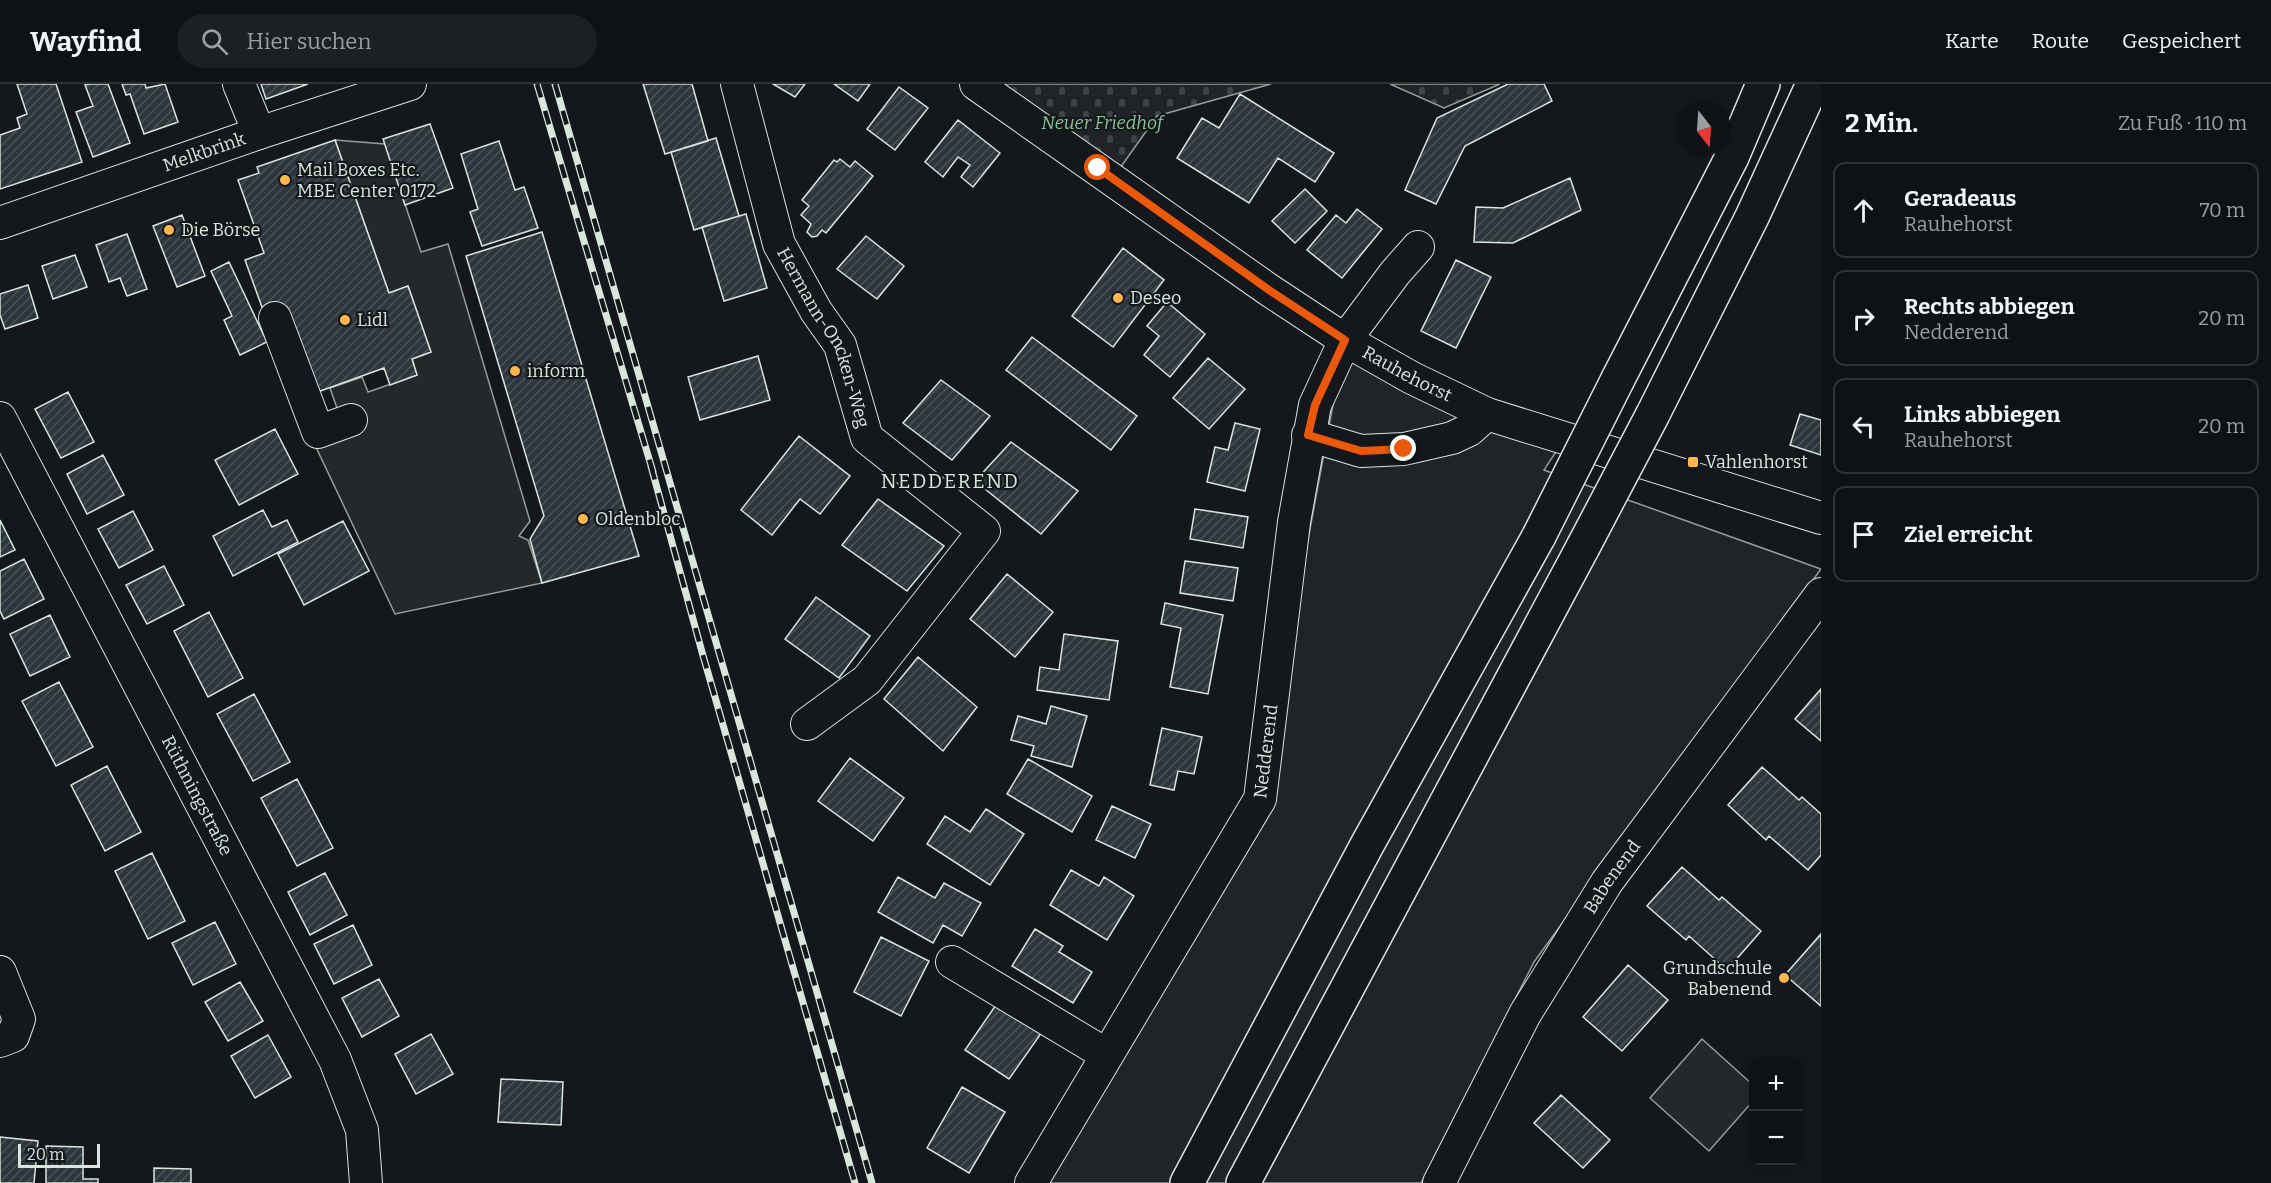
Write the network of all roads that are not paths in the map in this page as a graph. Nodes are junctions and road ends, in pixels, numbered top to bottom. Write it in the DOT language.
graph roads {
  1 [pos="239,84"];
  2 [pos="410,84"];
  3 [pos="737,84"];
  4 [pos="976,84"];
  5 [pos="1763,84"];
  6 [pos="1813,84"];
  7 [pos="259,133"];
  8 [pos="0,224"];
  9 [pos="1418,247"];
  10 [pos="275,318"];
  11 [pos="1345,340"];
  12 [pos="1487,414"];
  13 [pos="0,418"];
  14 [pos="351,420"];
  15 [pos="1308,435"];
  16 [pos="1821,518"];
  17 [pos="1821,594"];
  18 [pos="807,724"];
  19 [pos="952,962"];
  20 [pos="0,972"];
  21 [pos="0,1041"];
  22 [pos="1107,1055"];
  23 [pos="366,1183"];
  24 [pos="1031,1183"];
  25 [pos="1187,1183"];
  26 [pos="1243,1183"];
  27 [pos="1439,1183"];
  1 -- 7 [label="street"];
  2 -- 7 [label="street, Melkbrink"];
  3 -- 18 [label="street, Hermann-Oncken-Weg"];
  4 -- 11 [label="street, Rauhehorst"];
  5 -- 25 [label="highway, bridge"];
  6 -- 26 [label="highway, bridge"];
  7 -- 8 [label="street, Melkbrink"];
  9 -- 11 [label="street, Nedderend"];
  10 -- 14 [label="street"];
  11 -- 12 [label="street, Rauhehorst"];
  11 -- 15 [label="street, Nedderend"];
  12 -- 15 [label="street"];
  12 -- 16 [label="street, Rauhehorst"];
  13 -- 23 [label="street, Rüthningstraße"];
  15 -- 22 [label="street, Nedderend"];
  17 -- 27 [label="street, Babenend"];
  19 -- 22 [label="street"];
  20 -- 21 [label="street"];
  22 -- 24 [label="street, Nedderend"];
}
